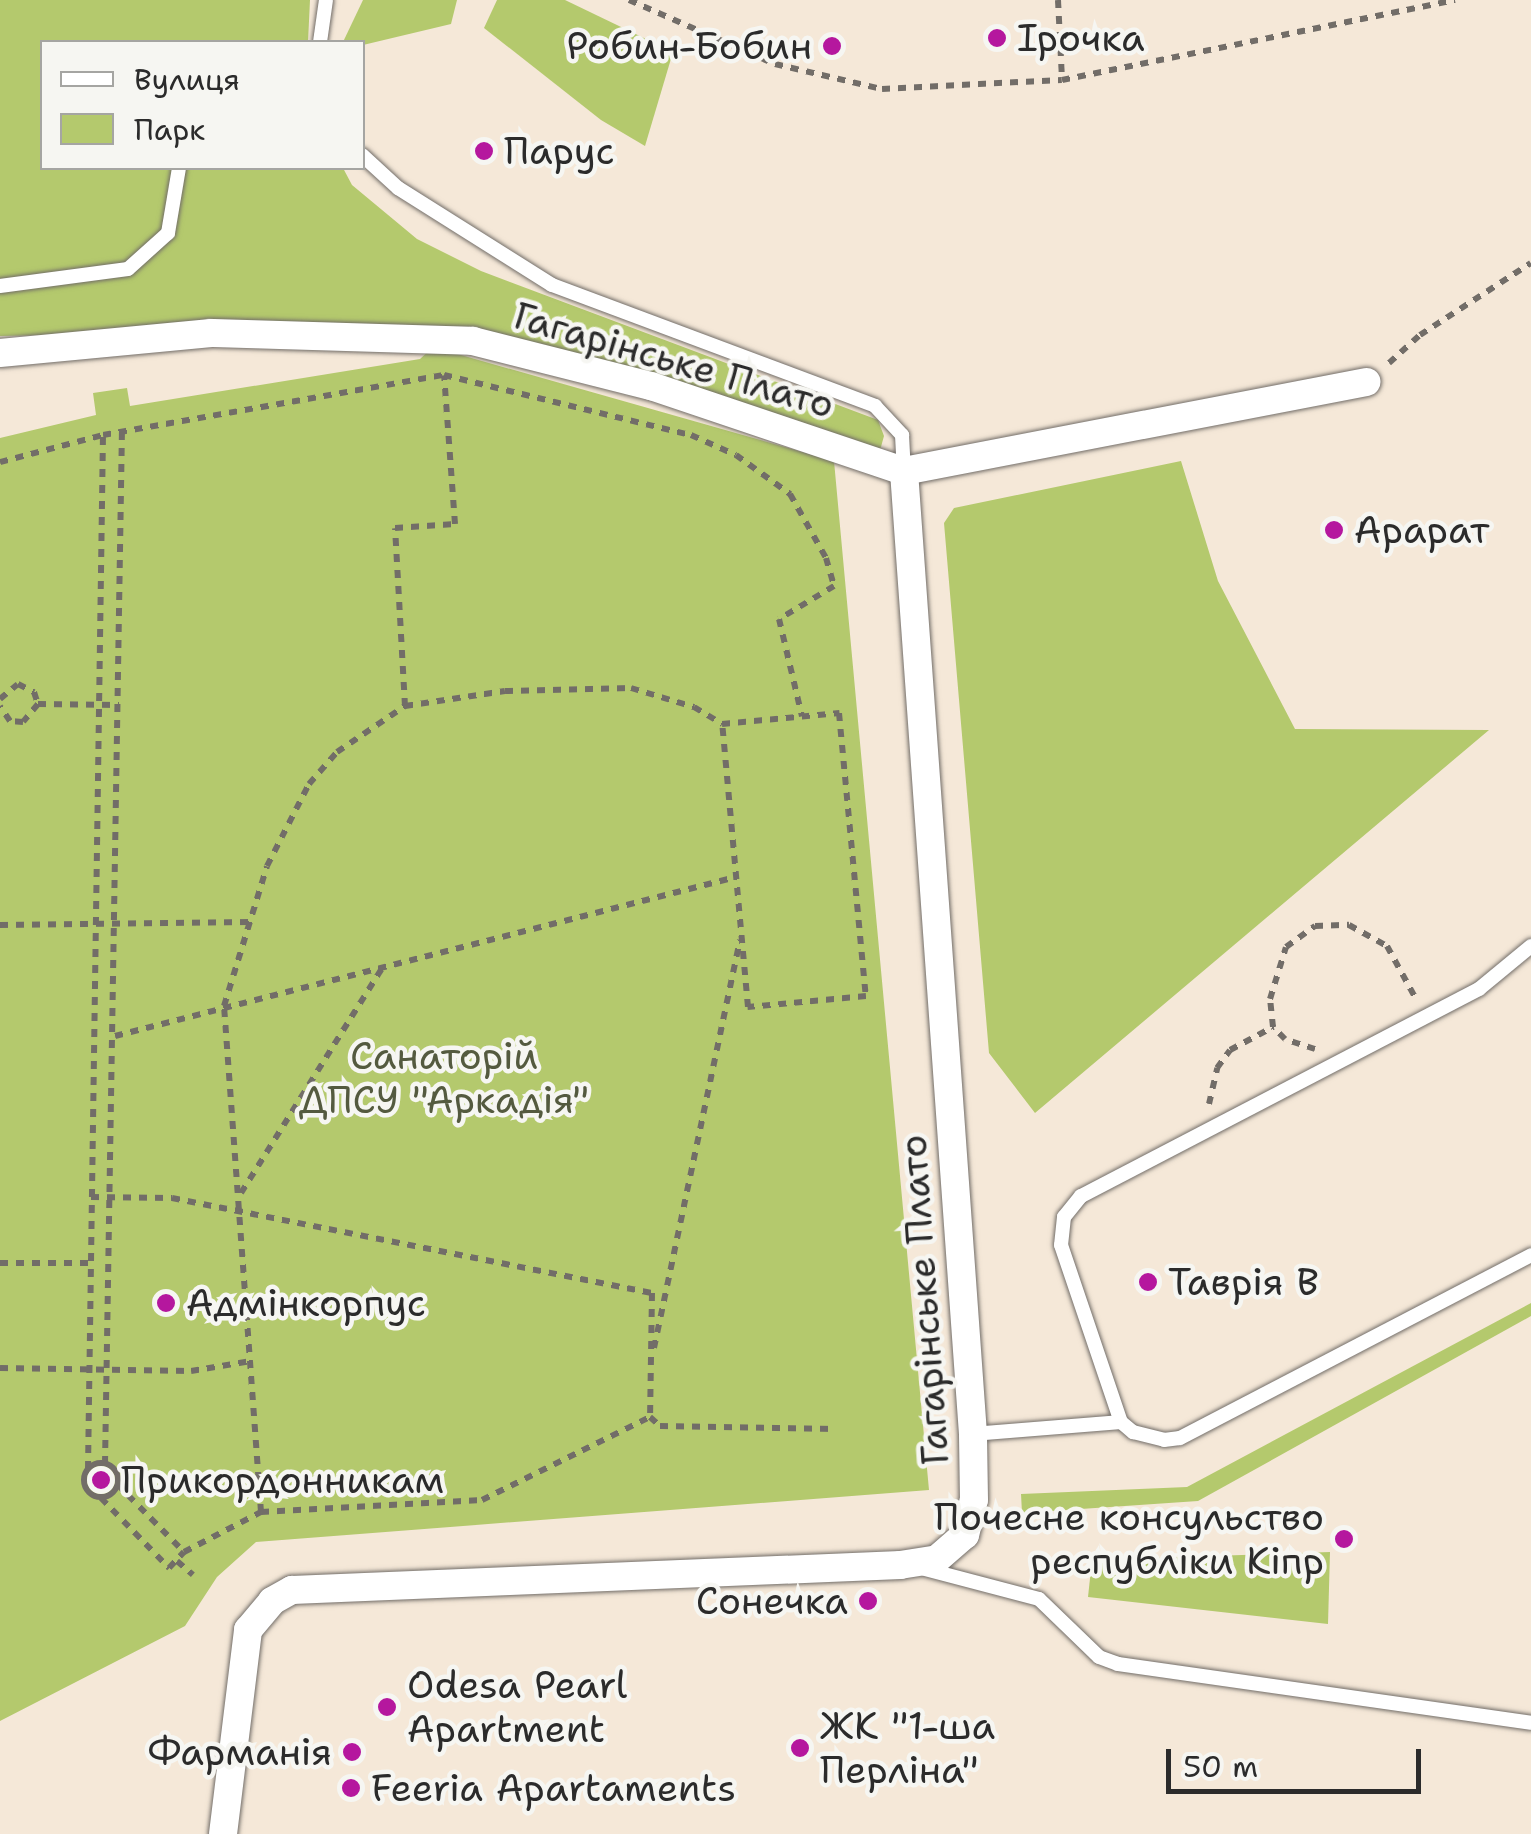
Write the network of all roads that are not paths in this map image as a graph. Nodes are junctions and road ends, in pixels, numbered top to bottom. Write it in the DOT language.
graph roads {
  1 [pos="326,0"];
  2 [pos="320,40"];
  3 [pos="365,158"];
  4 [pos="178,170"];
  5 [pos="0,286"];
  6 [pos="0,353"];
  7 [pos="1368,382"];
  8 [pos="904,471"];
  9 [pos="1531,946"];
  10 [pos="1531,1255"];
  11 [pos="1121,1422"];
  12 [pos="972,1434"];
  13 [pos="900,1565"];
  14 [pos="1531,1723"];
  15 [pos="223,1834"];
  1 -- 2 [label="lane"];
  3 -- 8 [label="lane"];
  4 -- 5 [label="lane"];
  6 -- 8 [label="street, Гагарінське Плато"];
  7 -- 8 [label="street, Гагарінське Плато"];
  8 -- 12 [label="street, Гагарінське Плато"];
  9 -- 11 [label="lane"];
  10 -- 11 [label="lane"];
  11 -- 12 [label="lane"];
  12 -- 13 [label="street, Гагарінське Плато"];
  13 -- 14 [label="lane"];
  13 -- 15 [label="street, Гагарінське Плато"];
}
